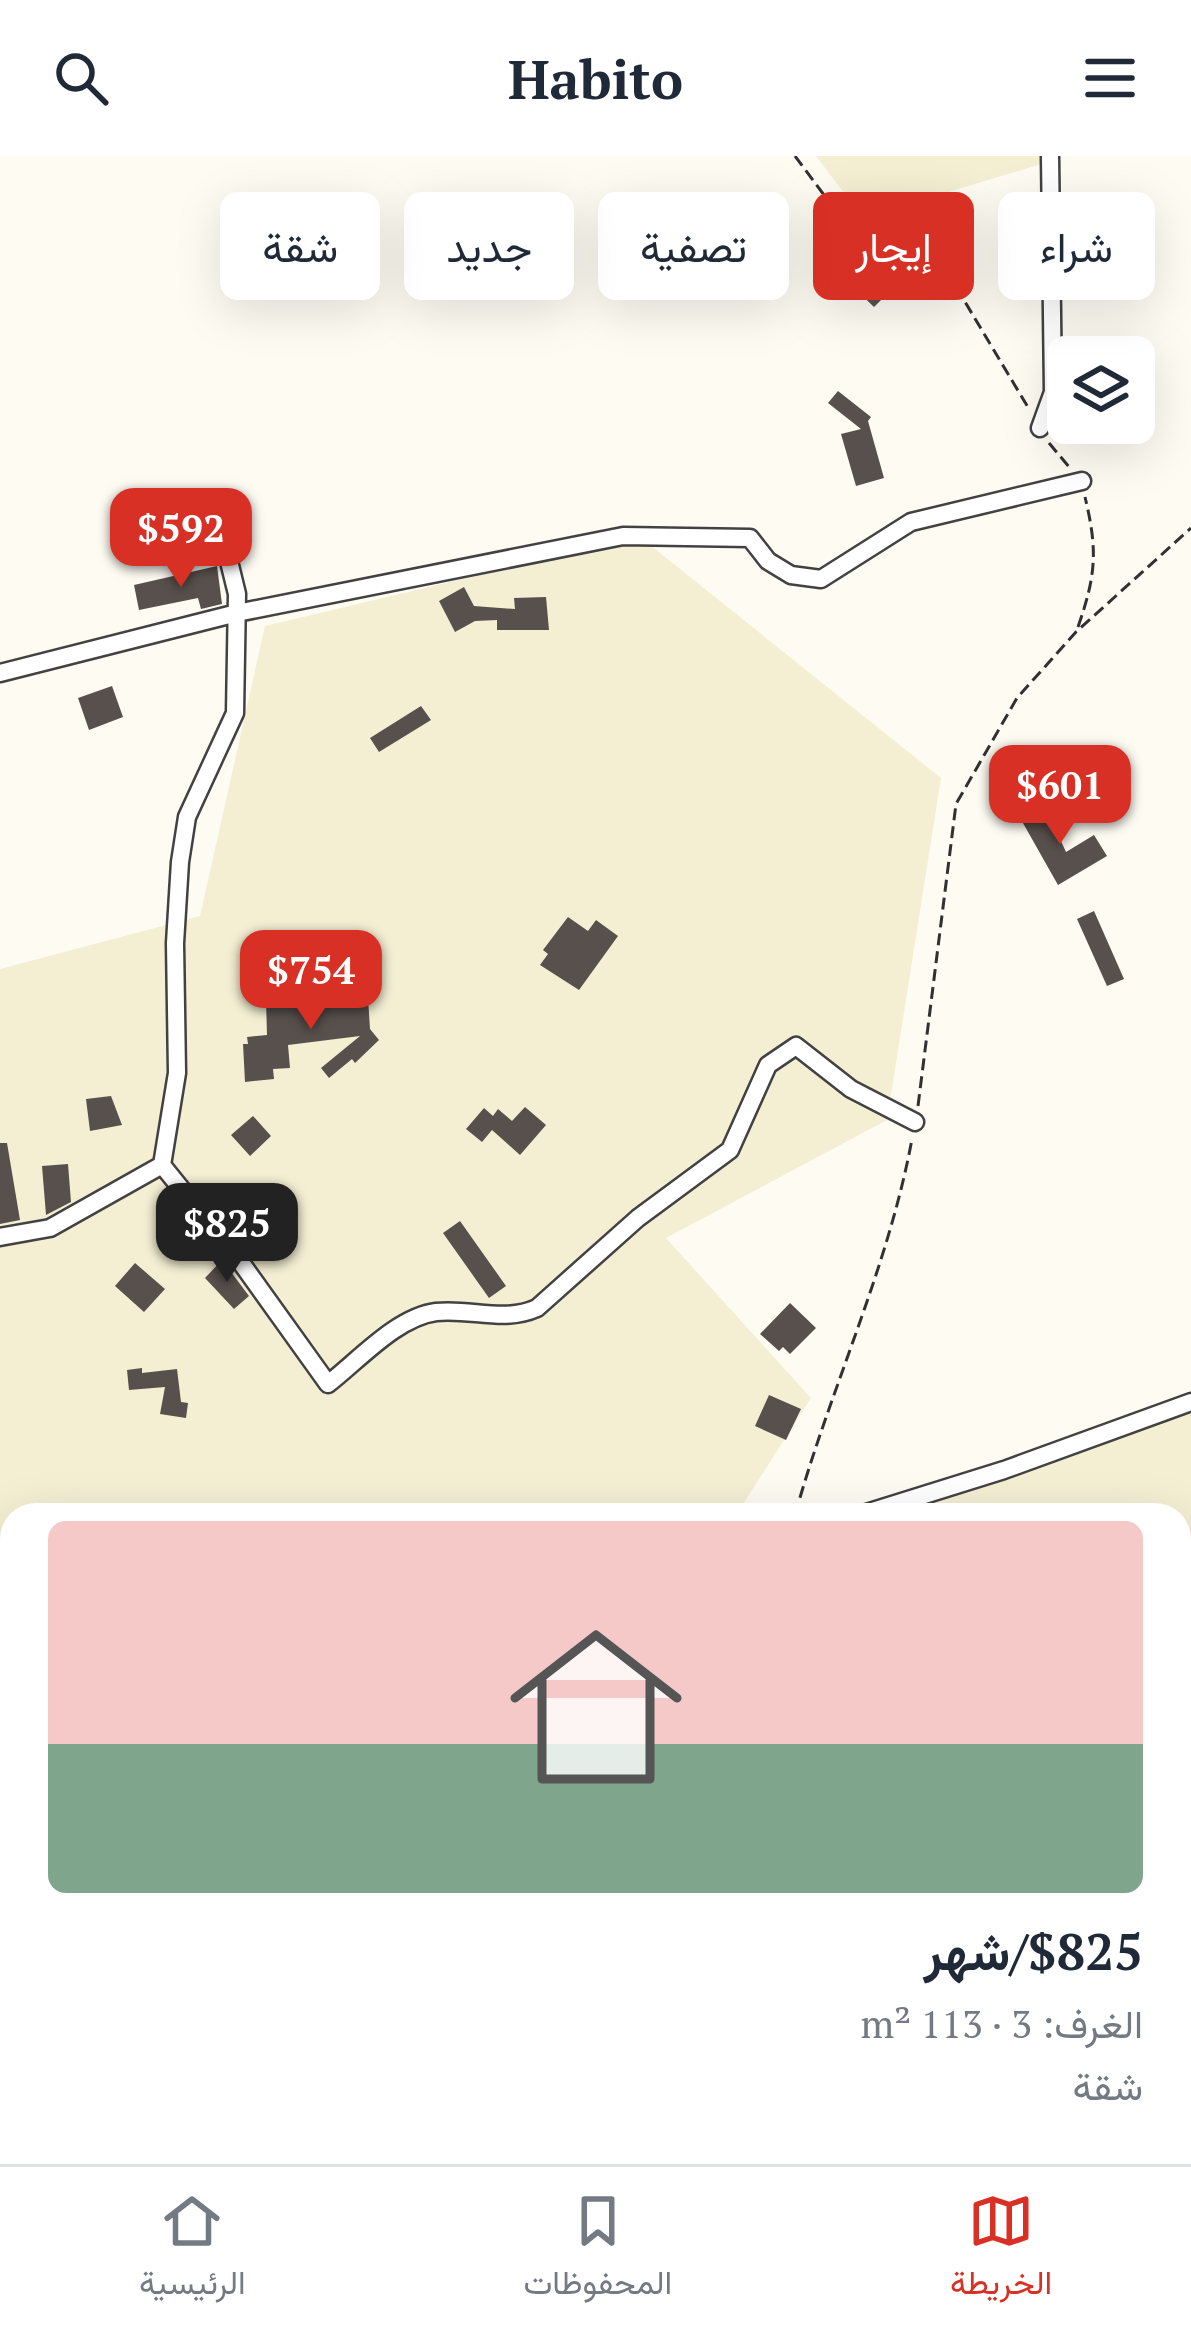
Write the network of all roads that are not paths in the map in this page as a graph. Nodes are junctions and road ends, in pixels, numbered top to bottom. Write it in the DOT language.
graph roads {
  1 [pos="1050,156"];
  2 [pos="1040,428"];
  3 [pos="1082,481"];
  4 [pos="226,549"];
  5 [pos="237,613"];
  6 [pos="0,673"];
  7 [pos="915,1122"];
  8 [pos="162,1165"];
  9 [pos="0,1237"];
  10 [pos="1191,1402"];
  11 [pos="898,1503"];
  1 -- 2 [label="street"];
  3 -- 5 [label="street"];
  4 -- 5 [label="street"];
  5 -- 6 [label="street"];
  5 -- 8 [label="street"];
  7 -- 8 [label="street"];
  8 -- 9 [label="street"];
  10 -- 11 [label="street"];
}
